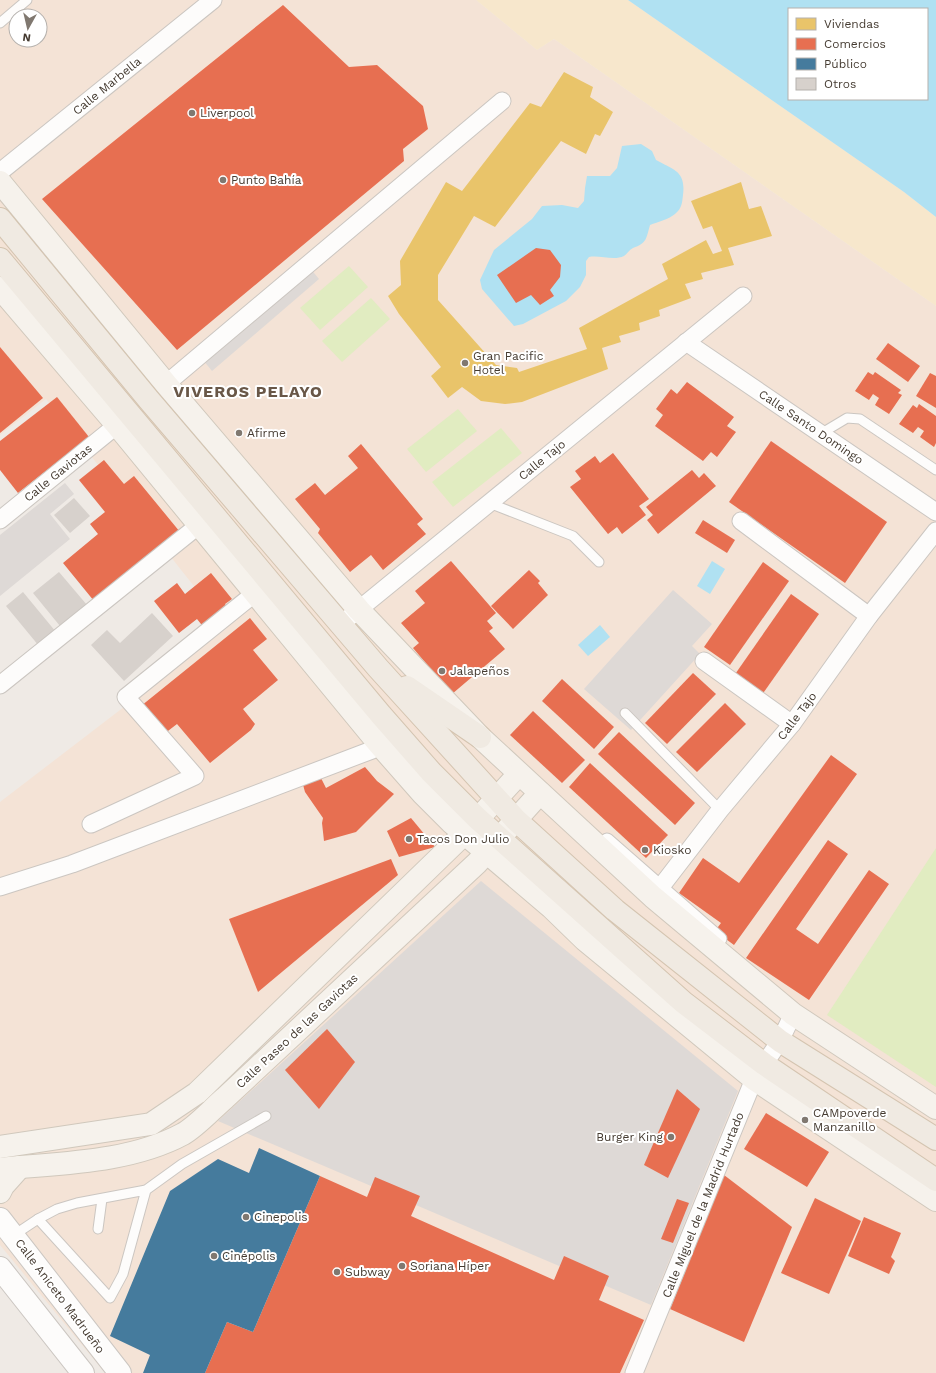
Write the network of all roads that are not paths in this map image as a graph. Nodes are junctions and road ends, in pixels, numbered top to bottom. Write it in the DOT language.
graph roads {
  1 [pos="27,0"];
  2 [pos="213,0"];
  3 [pos="0,23"];
  4 [pos="502,100"];
  5 [pos="1,173"];
  6 [pos="0,219"];
  7 [pos="0,259"];
  8 [pos="743,296"];
  9 [pos="3,297"];
  10 [pos="686,342"];
  11 [pos="170,381"];
  12 [pos="117,425"];
  13 [pos="822,433"];
  14 [pos="936,470"];
  15 [pos="488,503"];
  16 [pos="936,512"];
  17 [pos="0,520"];
  18 [pos="741,521"];
  19 [pos="199,525"];
  20 [pos="936,531"];
  21 [pos="599,562"];
  22 [pos="254,594"];
  23 [pos="362,607"];
  24 [pos="869,616"];
  25 [pos="341,624"];
  26 [pos="704,661"];
  27 [pos="378,668"];
  28 [pos="0,685"];
  29 [pos="625,713"];
  30 [pos="792,724"];
  31 [pos="480,737"];
  32 [pos="379,744"];
  33 [pos="519,774"];
  34 [pos="540,793"];
  35 [pos="496,799"];
  36 [pos="720,810"];
  37 [pos="516,820"];
  38 [pos="91,824"];
  39 [pos="471,826"];
  40 [pos="493,845"];
  41 [pos="0,887"];
  42 [pos="656,892"];
  43 [pos="793,1014"];
  44 [pos="780,1041"];
  45 [pos="759,1071"];
  46 [pos="936,1096"];
  47 [pos="936,1108"];
  48 [pos="266,1116"];
  49 [pos="936,1139"];
  50 [pos="0,1147"];
  51 [pos="10,1168"];
  52 [pos="936,1180"];
  53 [pos="146,1190"];
  54 [pos="0,1192"];
  55 [pos="102,1198"];
  56 [pos="936,1200"];
  57 [pos="38,1220"];
  58 [pos="7,1227"];
  59 [pos="98,1229"];
  60 [pos="0,1268"];
  61 [pos="83,1373"];
  62 [pos="120,1373"];
  63 [pos="634,1373"];
  1 -- 3 [label="lane"];
  2 -- 5 [label="street, Calle Marbella"];
  4 -- 11 [label="street"];
  5 -- 11 [label="main road"];
  6 -- 25 [label="main road"];
  7 -- 39 [label="main road"];
  8 -- 10 [label="street, Calle Tajo"];
  9 -- 12 [label="main road"];
  10 -- 13 [label="street, Calle Santo Domingo"];
  10 -- 15 [label="street, Calle Tajo"];
  11 -- 23 [label="main road"];
  12 -- 17 [label="street, Calle Gaviotas"];
  12 -- 19 [label="main road"];
  13 -- 14 [label="lane"];
  13 -- 16 [label="street, Calle Santo Domingo"];
  15 -- 21 [label="lane"];
  15 -- 23 [label="street, Calle Tajo"];
  18 -- 24 [label="street"];
  19 -- 22 [label="main road"];
  19 -- 28 [label="street"];
  20 -- 24 [label="street, Calle Tajo"];
  22 -- 32 [label="main road"];
  22 -- 38 [label="street"];
  23 -- 25 [label="street, Calle Tajo"];
  23 -- 31 [label="main road"];
  23 -- 42 [label="street"];
  24 -- 30 [label="street, Calle Tajo"];
  25 -- 27 [label="main road"];
  26 -- 30 [label="street"];
  27 -- 31 [label="main road"];
  27 -- 35 [label="main road"];
  29 -- 36 [label="lane"];
  30 -- 36 [label="street, Calle Tajo"];
  31 -- 33 [label="main road"];
  32 -- 39 [label="main road"];
  32 -- 41 [label="street"];
  33 -- 34 [label="main road"];
  33 -- 35 [label="main road, Calle Paseo de las Gaviotas"];
  34 -- 37 [label="main road, Calle Paseo de las Gaviotas"];
  34 -- 42 [label="main road"];
  35 -- 37 [label="main road"];
  35 -- 39 [label="main road, Calle Paseo de las Gaviotas"];
  36 -- 42 [label="street, Calle Tajo"];
  37 -- 40 [label="main road, Calle Paseo de las Gaviotas"];
  37 -- 44 [label="main road"];
  39 -- 40 [label="main road"];
  39 -- 50 [label="main road, Calle Paseo de las Gaviotas"];
  40 -- 45 [label="main road"];
  40 -- 51 [label="main road, Calle Paseo de las Gaviotas"];
  42 -- 43 [label="main road"];
  42 -- 46 [label="street"];
  43 -- 44 [label="street, Calle Miguel de la Madrid Hurtado"];
  43 -- 47 [label="main road"];
  44 -- 45 [label="street, Calle Miguel de la Madrid Hurtado"];
  44 -- 49 [label="main road"];
  45 -- 52 [label="main road"];
  45 -- 56 [label="main road"];
  45 -- 63 [label="street, Calle Miguel de la Madrid Hurtado"];
  48 -- 53 [label="lane"];
  51 -- 54 [label="main road"];
  53 -- 55 [label="lane"];
  53 -- 57 [label="lane"];
  55 -- 57 [label="lane"];
  55 -- 59 [label="lane"];
  57 -- 58 [label="lane"];
  58 -- 62 [label="street, Calle Aniceto Madrueño"];
  60 -- 61 [label="street"];
}
